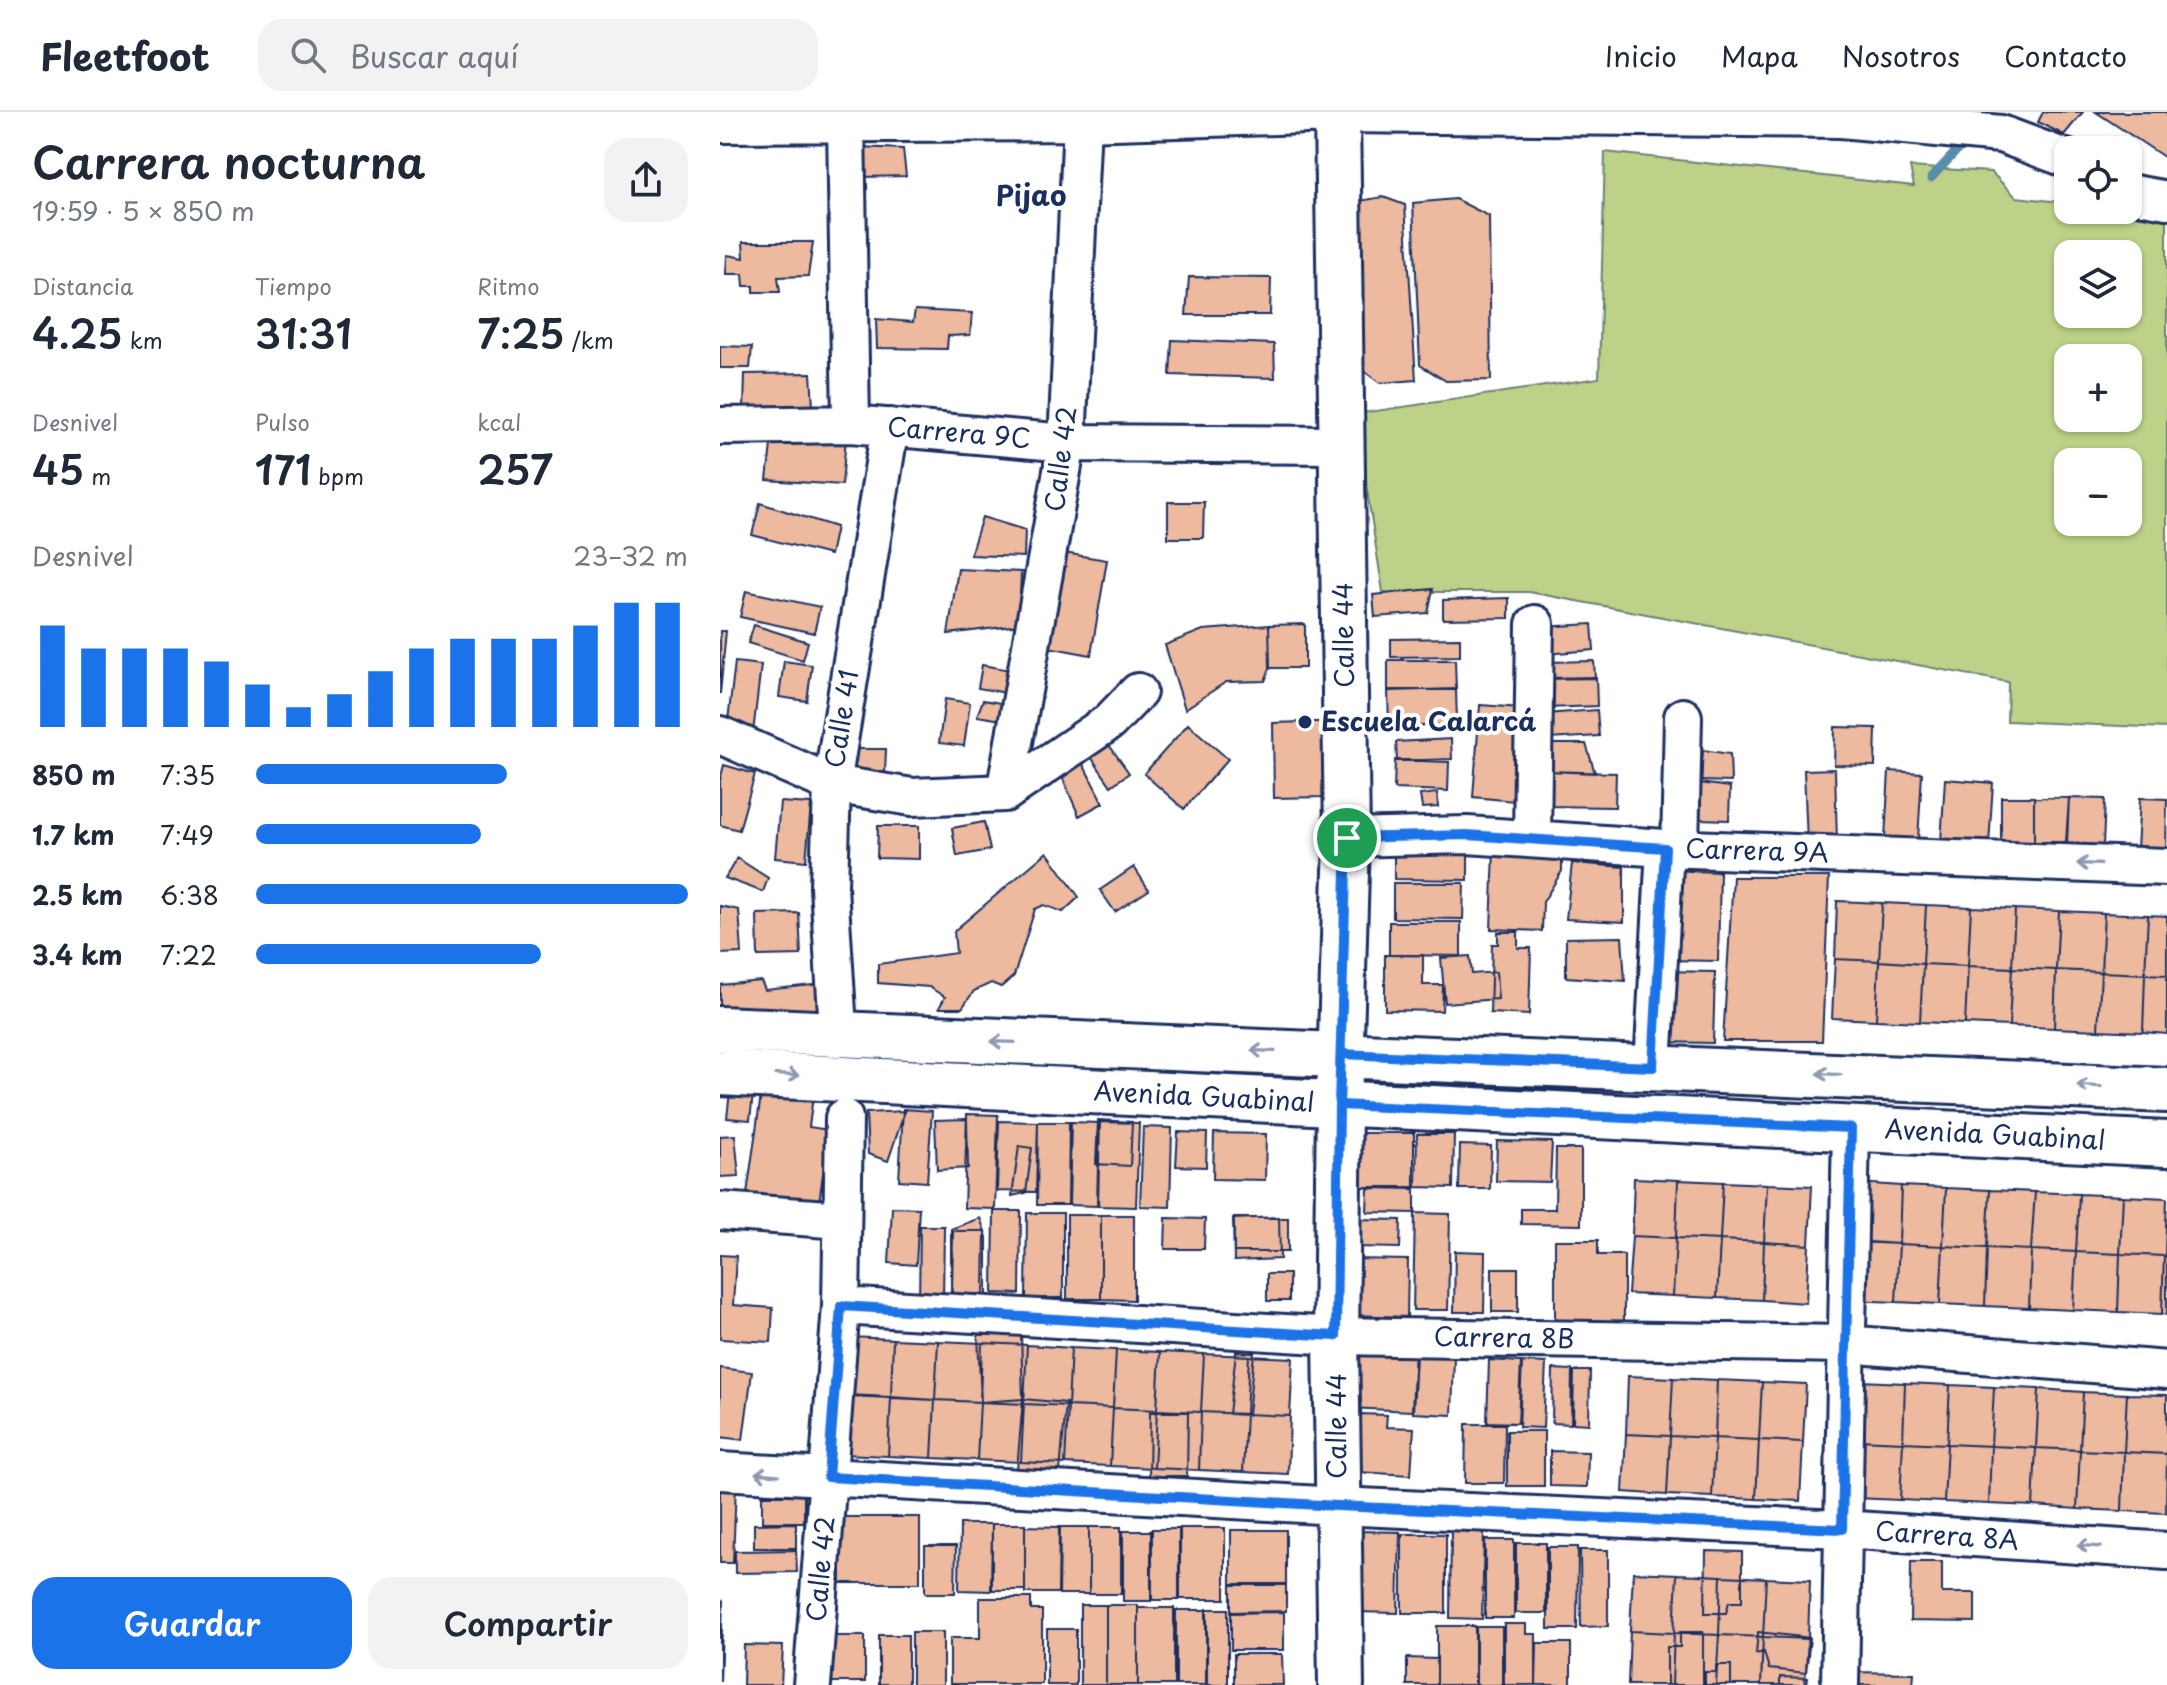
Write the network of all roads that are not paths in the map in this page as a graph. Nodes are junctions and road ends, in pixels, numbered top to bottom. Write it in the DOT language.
graph roads {
  1 [pos="1338,113"];
  2 [pos="1842,116"];
  3 [pos="1082,122"];
  4 [pos="720,124"];
  5 [pos="846,125"];
  6 [pos="2054,154"];
  7 [pos="2142,196"];
  8 [pos="2166,201"];
  9 [pos="851,424"];
  10 [pos="720,426"];
  11 [pos="890,427"];
  12 [pos="1067,443"];
  13 [pos="1342,465"];
  14 [pos="1535,624"];
  15 [pos="1138,692"];
  16 [pos="1683,717"];
  17 [pos="720,735"];
  18 [pos="832,784"];
  19 [pos="1005,793"];
  20 [pos="1347,838"];
  21 [pos="1532,838"];
  22 [pos="1673,848"];
  23 [pos="2167,867"];
  24 [pos="837,1013"];
  25 [pos="720,1029"];
  26 [pos="1341,1054"];
  27 [pos="1653,1067"];
  28 [pos="720,1073"];
  29 [pos="2167,1090"];
  30 [pos="1339,1105"];
  31 [pos="844,1118"];
  32 [pos="1851,1128"];
  33 [pos="2167,1144"];
  34 [pos="720,1211"];
  35 [pos="842,1220"];
  36 [pos="841,1306"];
  37 [pos="1336,1336"];
  38 [pos="1845,1344"];
  39 [pos="2167,1370"];
  40 [pos="720,1471"];
  41 [pos="828,1477"];
  42 [pos="1338,1506"];
  43 [pos="1842,1529"];
  44 [pos="2167,1551"];
  45 [pos="812,1685"];
  46 [pos="1341,1685"];
  47 [pos="1840,1685"];
  1 -- 2 [label="street"];
  1 -- 3 [label="street"];
  1 -- 13 [label="main road, Calle 44"];
  2 -- 6 [label="street"];
  3 -- 5 [label="street"];
  3 -- 12 [label="street, Calle 42"];
  4 -- 5 [label="street"];
  5 -- 9 [label="street"];
  7 -- 8 [label="street"];
  9 -- 10 [label="street, Carrera 9C"];
  9 -- 11 [label="street, Carrera 9C"];
  11 -- 12 [label="street, Carrera 9C"];
  11 -- 18 [label="street, Calle 41"];
  12 -- 13 [label="street, Carrera 9C"];
  12 -- 19 [label="street, Calle 42"];
  13 -- 20 [label="main road, Calle 44"];
  14 -- 21 [label="street"];
  15 -- 19 [label="street"];
  16 -- 22 [label="street"];
  17 -- 18 [label="street"];
  18 -- 19 [label="street"];
  18 -- 24 [label="street, Calle 41"];
  20 -- 21 [label="street, Carrera 9A"];
  20 -- 26 [label="main road, Calle 44"];
  21 -- 22 [label="street, Carrera 9A"];
  23 -- 22 [label="street, Carrera 9A, one-way"];
  22 -- 27 [label="street"];
  26 -- 25 [label="main road, Avenida Guabinal, one-way"];
  26 -- 27 [label="main road, Avenida Guabinal"];
  26 -- 30 [label="main road, Calle 44"];
  29 -- 27 [label="main road, Avenida Guabinal, one-way"];
  28 -- 30 [label="main road, Avenida Guabinal, one-way"];
  30 -- 32 [label="main road, Avenida Guabinal"];
  30 -- 37 [label="main road, Calle 44"];
  31 -- 35 [label="street, Calle 42"];
  32 -- 33 [label="main road, Avenida Guabinal"];
  32 -- 38 [label="street"];
  34 -- 35 [label="street"];
  35 -- 36 [label="street, Calle 42"];
  36 -- 37 [label="street, Carrera 8B"];
  36 -- 41 [label="street, Calle 42"];
  37 -- 38 [label="street, Carrera 8B"];
  37 -- 42 [label="main road, Calle 44"];
  38 -- 39 [label="street, Carrera 8B"];
  38 -- 43 [label="street"];
  41 -- 40 [label="street, Carrera 8A, one-way"];
  41 -- 42 [label="street, Carrera 8A"];
  41 -- 45 [label="street, Calle 42"];
  42 -- 43 [label="street, Carrera 8A"];
  42 -- 46 [label="main road, Calle 44"];
  44 -- 43 [label="street, Carrera 8A, one-way"];
  43 -- 47 [label="street"];
}
